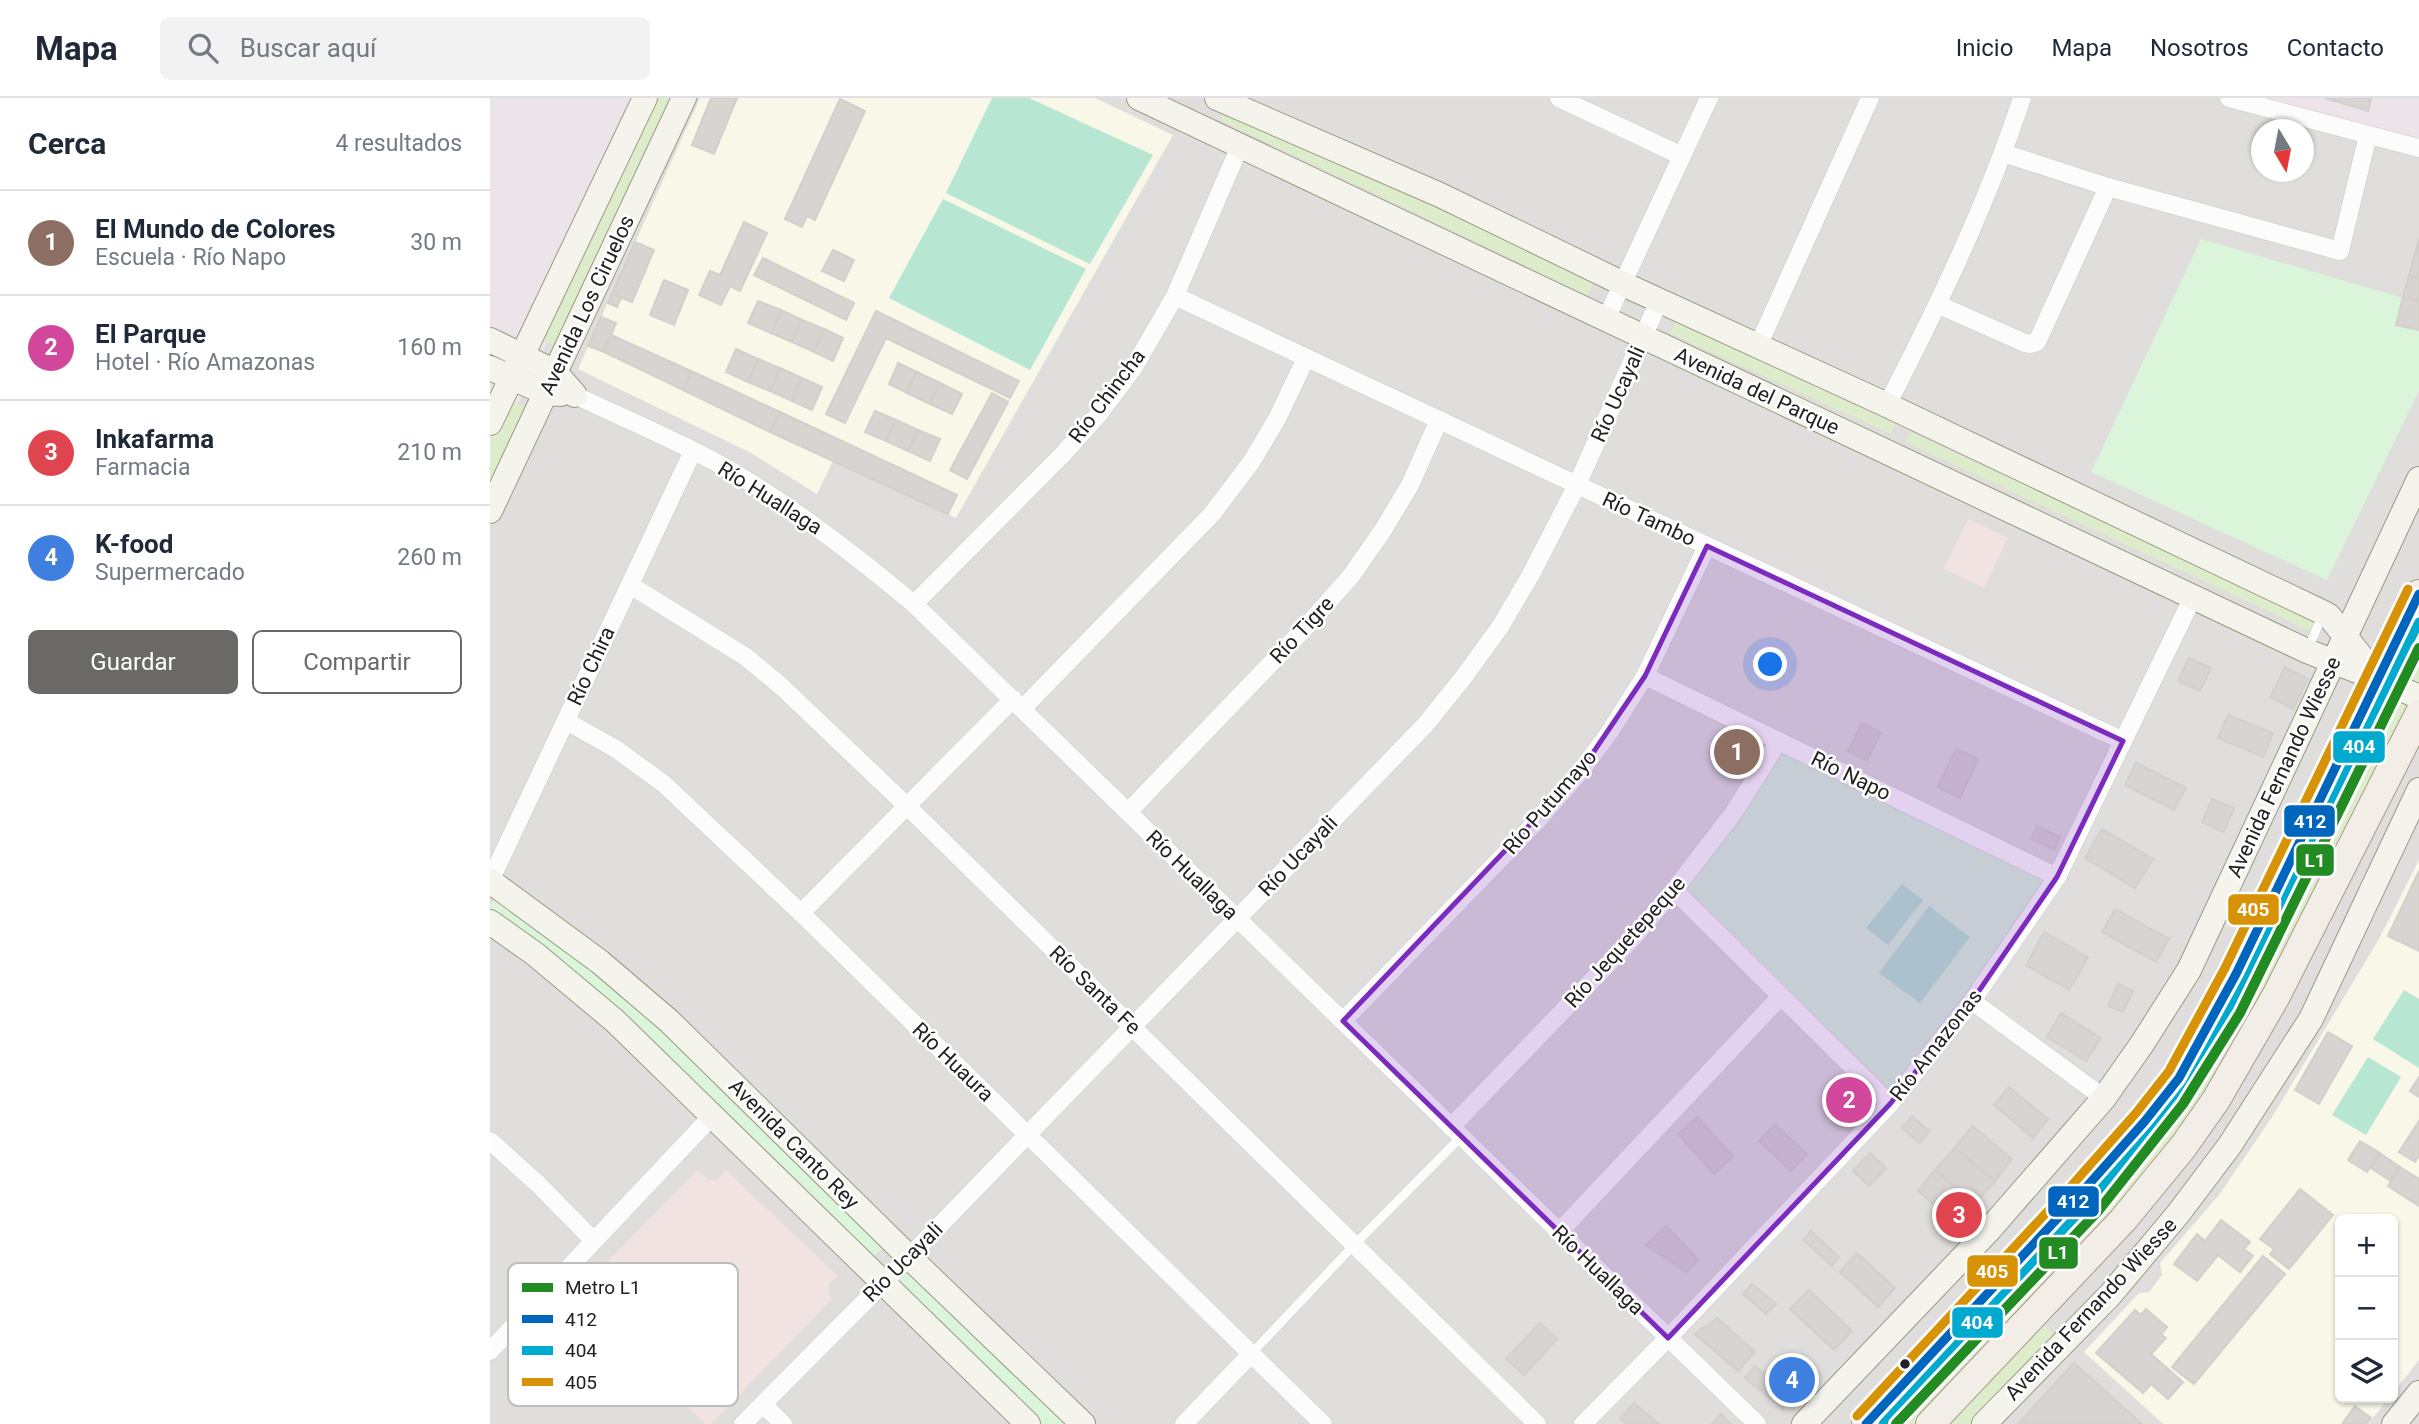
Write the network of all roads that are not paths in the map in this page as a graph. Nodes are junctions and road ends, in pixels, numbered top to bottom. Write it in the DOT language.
graph roads {
  1 [pos="645,98"];
  2 [pos="684,98"];
  3 [pos="1139,98"];
  4 [pos="1217,98"];
  5 [pos="1559,98"];
  6 [pos="1709,98"];
  7 [pos="1870,98"];
  8 [pos="2022,98"];
  9 [pos="2229,98"];
  10 [pos="2368,135"];
  11 [pos="1241,146"];
  12 [pos="2419,148"];
  13 [pos="2003,153"];
  14 [pos="1682,156"];
  15 [pos="2108,187"];
  16 [pos="1623,283"];
  17 [pos="1175,296"];
  18 [pos="1660,301"];
  19 [pos="1939,305"];
  20 [pos="1606,319"];
  21 [pos="1644,337"];
  22 [pos="490,341"];
  23 [pos="1758,346"];
  24 [pos="522,355"];
  25 [pos="1306,358"];
  26 [pos="500,373"];
  27 [pos="551,382"];
  28 [pos="575,395"];
  29 [pos="1887,405"];
  30 [pos="1438,420"];
  31 [pos="490,423"];
  32 [pos="693,451"];
  33 [pos="2419,480"];
  34 [pos="1577,485"];
  35 [pos="490,511"];
  36 [pos="1707,546"];
  37 [pos="630,585"];
  38 [pos="2419,594"];
  39 [pos="2193,597"];
  40 [pos="915,604"];
  41 [pos="2324,613"];
  42 [pos="2345,636"];
  43 [pos="2307,651"];
  44 [pos="2333,663"];
  45 [pos="1644,676"];
  46 [pos="2378,678"];
  47 [pos="2419,697"];
  48 [pos="1018,704"];
  49 [pos="2419,713"];
  50 [pos="566,721"];
  51 [pos="1779,741"];
  52 [pos="2123,741"];
  53 [pos="2419,790"];
  54 [pos="907,806"];
  55 [pos="1128,812"];
  56 [pos="2057,877"];
  57 [pos="490,881"];
  58 [pos="1674,890"];
  59 [pos="801,913"];
  60 [pos="1237,919"];
  61 [pos="490,922"];
  62 [pos="1781,996"];
  63 [pos="1972,1001"];
  64 [pos="1343,1021"];
  65 [pos="1132,1027"];
  66 [pos="2104,1098"];
  67 [pos="1890,1104"];
  68 [pos="713,1115"];
  69 [pos="1456,1132"];
  70 [pos="1027,1135"];
  71 [pos="490,1141"];
  72 [pos="1559,1232"];
  73 [pos="594,1241"];
  74 [pos="1354,1244"];
  75 [pos="909,1257"];
  76 [pos="573,1263"];
  77 [pos="883,1282"];
  78 [pos="508,1332"];
  79 [pos="1668,1338"];
  80 [pos="490,1351"];
  81 [pos="1251,1354"];
  82 [pos="2419,1393"];
  83 [pos="763,1404"];
  84 [pos="743,1424"];
  85 [pos="783,1424"];
  86 [pos="1028,1424"];
  87 [pos="1083,1424"];
  88 [pos="1184,1424"];
  89 [pos="1323,1424"];
  90 [pos="1536,1424"];
  91 [pos="1583,1424"];
  92 [pos="1757,1424"];
  93 [pos="1804,1424"];
  94 [pos="1866,1424"];
  95 [pos="1930,1424"];
  96 [pos="1984,1424"];
  97 [pos="2394,1424"];
  1 -- 24 [label="main road, Avenida Los Ciruelos"];
  2 -- 27 [label="main road, Avenida Los Ciruelos"];
  3 -- 11 [label="main road, Avenida del Parque"];
  4 -- 16 [label="main road, Avenida del Parque"];
  5 -- 14 [label="street"];
  6 -- 14 [label="street"];
  7 -- 23 [label="street"];
  8 -- 13 [label="street"];
  9 -- 10 [label="street"];
  10 -- 12 [label="street"];
  10 -- 15 [label="street"];
  11 -- 17 [label="street, Río Chincha"];
  11 -- 20 [label="main road, Avenida del Parque"];
  13 -- 15 [label="street"];
  13 -- 19 [label="street"];
  14 -- 16 [label="street"];
  15 -- 19 [label="street"];
  16 -- 18 [label="main road, Avenida del Parque"];
  16 -- 20 [label="street"];
  17 -- 25 [label="street, Río Tambo"];
  17 -- 40 [label="street, Río Chincha"];
  18 -- 21 [label="street, Río Ucayali"];
  18 -- 23 [label="main road, Avenida del Parque"];
  19 -- 29 [label="street"];
  20 -- 21 [label="main road, Avenida del Parque"];
  21 -- 34 [label="street, Río Ucayali"];
  21 -- 39 [label="main road, Avenida del Parque"];
  22 -- 24 [label="main road"];
  23 -- 29 [label="main road, Avenida del Parque"];
  24 -- 26 [label="main road, Avenida Los Ciruelos"];
  24 -- 27 [label="main road"];
  25 -- 30 [label="street, Río Tambo"];
  25 -- 48 [label="street"];
  26 -- 27 [label="main road"];
  26 -- 31 [label="main road, Avenida Los Ciruelos"];
  27 -- 28 [label="main road"];
  27 -- 35 [label="main road, Avenida Los Ciruelos"];
  28 -- 32 [label="street, Río Huallaga"];
  29 -- 41 [label="main road, Avenida del Parque"];
  30 -- 34 [label="street, Río Tambo"];
  30 -- 55 [label="street, Río Tigre"];
  32 -- 37 [label="street, Río Chira"];
  32 -- 40 [label="street, Río Huallaga"];
  33 -- 42 [label="main road, Avenida Fernando Wiesse"];
  34 -- 36 [label="street, Río Tambo"];
  34 -- 60 [label="street, Río Ucayali"];
  36 -- 45 [label="street, Río Putumayo"];
  36 -- 52 [label="street, Río Tambo"];
  37 -- 50 [label="street, Río Chira"];
  37 -- 54 [label="street, Río Santa Fe"];
  38 -- 46 [label="main road"];
  39 -- 43 [label="main road, Avenida del Parque"];
  39 -- 52 [label="street, Río Amazonas"];
  40 -- 48 [label="street, Río Huallaga"];
  41 -- 42 [label="main road, Avenida del Parque"];
  41 -- 43 [label="lane"];
  42 -- 44 [label="main road, Avenida Fernando Wiesse"];
  42 -- 46 [label="main road, Avenida del Parque"];
  43 -- 44 [label="main road, Avenida del Parque"];
  44 -- 46 [label="main road, Avenida del Parque"];
  44 -- 66 [label="main road, Avenida Fernando Wiesse"];
  45 -- 51 [label="street, Río Napo"];
  45 -- 64 [label="street, Río Putumayo"];
  46 -- 47 [label="main road, Avenida del Parque"];
  46 -- 94 [label="main road"];
  48 -- 54 [label="street"];
  48 -- 55 [label="street, Río Huallaga"];
  49 -- 95 [label="main road, Avenida Fernando Wiesse"];
  50 -- 57 [label="street, Río Chira"];
  50 -- 59 [label="street, Río Huaura"];
  51 -- 56 [label="street, Río Napo"];
  51 -- 58 [label="street, Río Jequetepeque"];
  52 -- 56 [label="street, Río Amazonas"];
  53 -- 96 [label="main road, Avenida Fernando Wiesse"];
  54 -- 59 [label="street"];
  54 -- 65 [label="street, Río Santa Fe"];
  55 -- 60 [label="street, Río Huallaga"];
  56 -- 63 [label="street, Río Amazonas"];
  57 -- 75 [label="main road, Avenida Canto Rey"];
  58 -- 62 [label="street"];
  58 -- 69 [label="street, Río Jequetepeque"];
  59 -- 70 [label="street, Río Huaura"];
  60 -- 64 [label="street, Río Huallaga"];
  60 -- 65 [label="street, Río Ucayali"];
  61 -- 68 [label="main road, Avenida Canto Rey"];
  62 -- 67 [label="street"];
  62 -- 72 [label="street"];
  63 -- 66 [label="street"];
  63 -- 67 [label="street, Río Amazonas"];
  64 -- 69 [label="street, Río Huallaga"];
  65 -- 70 [label="street, Río Ucayali"];
  65 -- 74 [label="street, Río Santa Fe"];
  66 -- 93 [label="main road, Avenida Fernando Wiesse"];
  67 -- 79 [label="street, Río Amazonas"];
  68 -- 73 [label="street"];
  68 -- 77 [label="main road, Avenida Canto Rey"];
  69 -- 72 [label="street, Río Huallaga"];
  69 -- 74 [label="lane, Río Jequetepeque"];
  70 -- 75 [label="street, Río Ucayali"];
  70 -- 81 [label="street, Río Huaura"];
  71 -- 73 [label="street"];
  72 -- 79 [label="street, Río Huallaga"];
  73 -- 76 [label="street"];
  74 -- 81 [label="lane, Río Jequetepeque"];
  74 -- 90 [label="street, Río Santa Fe"];
  75 -- 77 [label="street, Río Ucayali"];
  75 -- 87 [label="main road, Avenida Canto Rey"];
  77 -- 83 [label="street, Río Ucayali"];
  77 -- 86 [label="main road, Avenida Canto Rey"];
  78 -- 80 [label="street"];
  79 -- 91 [label="street, Río Amazonas"];
  79 -- 92 [label="street, Río Huallaga"];
  81 -- 88 [label="street, Río Jequetepeque"];
  81 -- 89 [label="street, Río Huaura"];
  82 -- 97 [label="main road"];
  83 -- 84 [label="street, Río Ucayali"];
  83 -- 85 [label="street"];
}
